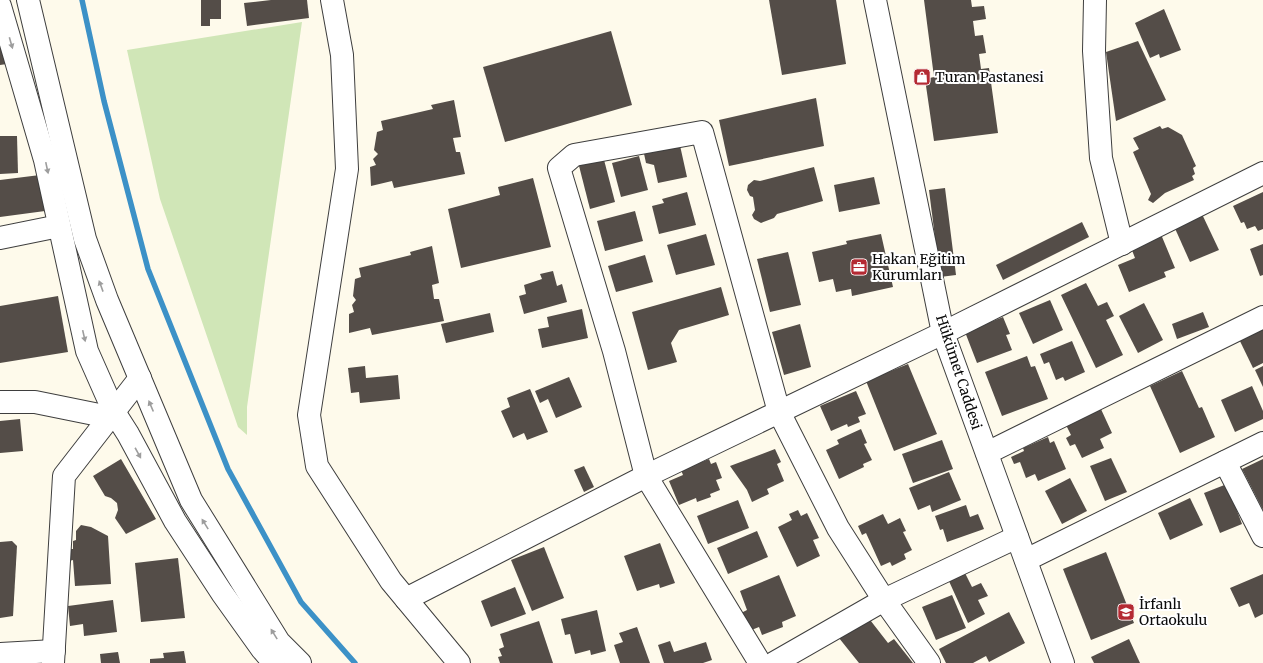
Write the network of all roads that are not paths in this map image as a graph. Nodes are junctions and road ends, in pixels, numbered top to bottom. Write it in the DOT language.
graph roads {
  1 [pos="28,0"];
  2 [pos="332,0"];
  3 [pos="876,0"];
  4 [pos="1095,0"];
  5 [pos="0,6"];
  6 [pos="1263,174"];
  7 [pos="59,226"];
  8 [pos="0,238"];
  9 [pos="1122,244"];
  10 [pos="1263,317"];
  11 [pos="943,333"];
  12 [pos="140,378"];
  13 [pos="0,402"];
  14 [pos="778,412"];
  15 [pos="111,415"];
  16 [pos="1263,443"];
  17 [pos="986,453"];
  18 [pos="1225,462"];
  19 [pos="646,476"];
  20 [pos="1263,536"];
  21 [pos="1017,537"];
  22 [pos="1026,560"];
  23 [pos="406,599"];
  24 [pos="884,600"];
  25 [pos="0,654"];
  26 [pos="54,657"];
  27 [pos="274,663"];
  28 [pos="300,663"];
  29 [pos="460,663"];
  30 [pos="760,663"];
  31 [pos="774,663"];
  32 [pos="929,663"];
  33 [pos="1063,663"];
  12 -- 1 [label="street, one-way"];
  2 -- 23 [label="street"];
  3 -- 11 [label="street, Hükümet Caddesi"];
  4 -- 9 [label="street"];
  5 -- 7 [label="street, one-way"];
  6 -- 9 [label="street"];
  7 -- 8 [label="street"];
  7 -- 15 [label="street, one-way"];
  9 -- 11 [label="street"];
  10 -- 17 [label="street"];
  11 -- 14 [label="street"];
  11 -- 17 [label="street, Hükümet Caddesi"];
  12 -- 15 [label="street"];
  28 -- 12 [label="street, one-way"];
  13 -- 15 [label="street"];
  14 -- 19 [label="street"];
  14 -- 19 [label="street"];
  14 -- 24 [label="street"];
  15 -- 26 [label="street"];
  15 -- 27 [label="street, one-way"];
  16 -- 18 [label="street"];
  17 -- 21 [label="street, Hükümet Caddesi"];
  18 -- 20 [label="street"];
  18 -- 22 [label="street"];
  19 -- 23 [label="street"];
  19 -- 30 [label="street"];
  21 -- 22 [label="street, Hükümet Caddesi"];
  21 -- 24 [label="street"];
  22 -- 33 [label="street, Hükümet Caddesi"];
  23 -- 29 [label="street"];
  24 -- 31 [label="street"];
  24 -- 32 [label="street"];
  25 -- 26 [label="street"];
}
